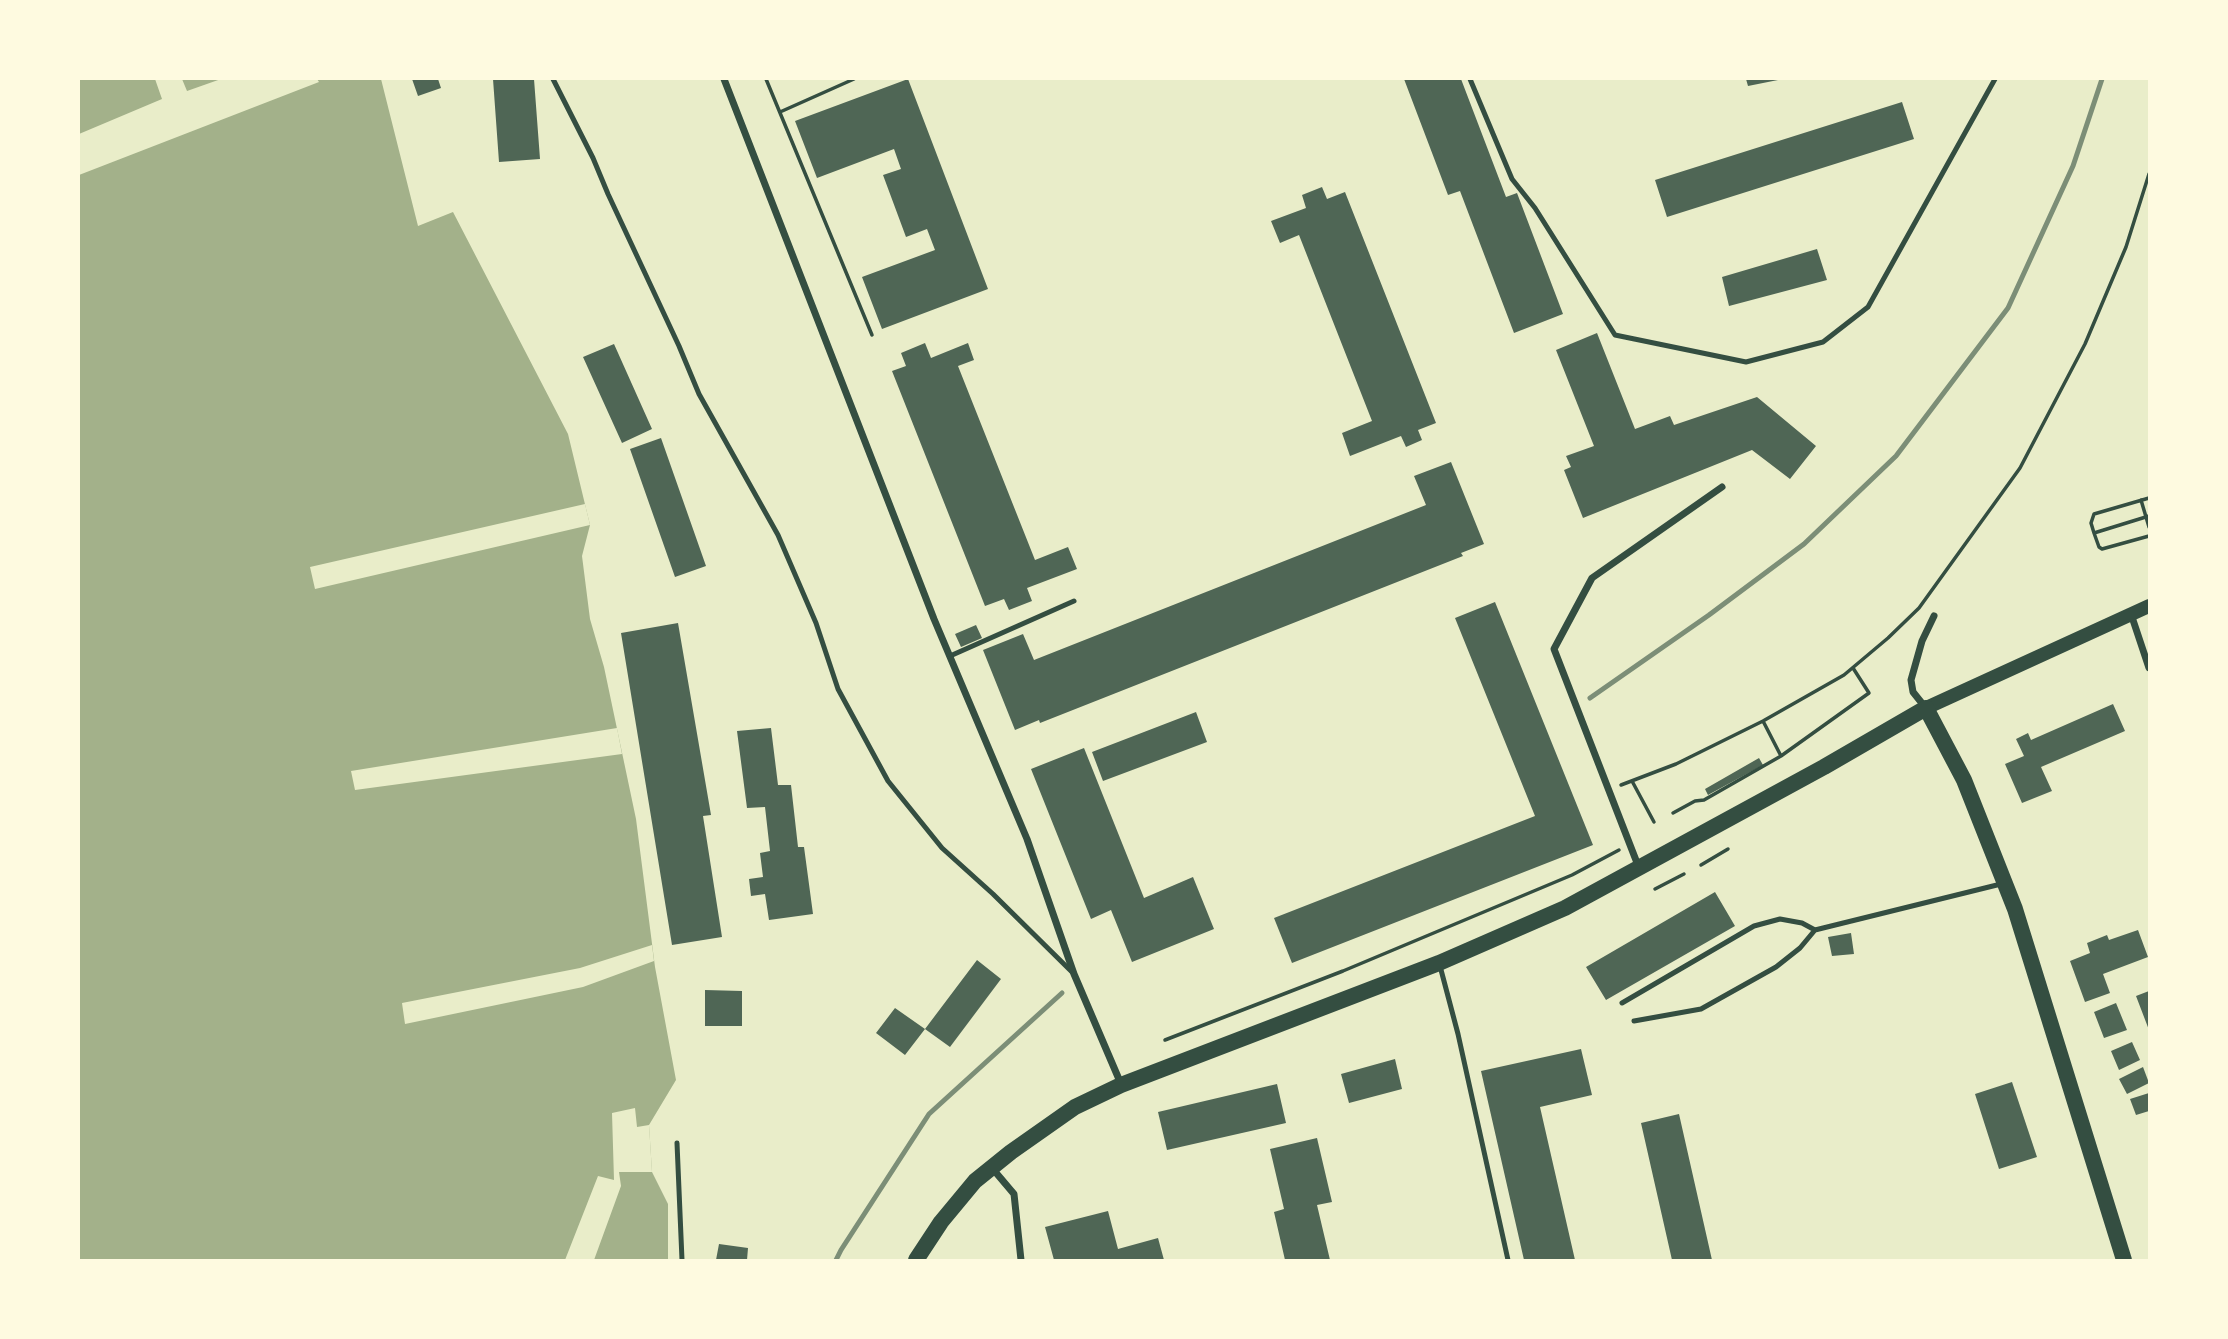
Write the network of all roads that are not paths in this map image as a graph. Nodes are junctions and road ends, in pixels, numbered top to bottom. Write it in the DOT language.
graph roads {
  1 [pos="554,79"];
  2 [pos="724,79"];
  3 [pos="1470,79"];
  4 [pos="1994,79"];
  5 [pos="1721,487"];
  6 [pos="1074,601"];
  7 [pos="2149,606"];
  8 [pos="2131,614"];
  9 [pos="1934,616"];
  10 [pos="950,656"];
  11 [pos="2149,668"];
  12 [pos="1926,708"];
  13 [pos="1640,868"];
  14 [pos="2004,883"];
  15 [pos="1815,930"];
  16 [pos="1439,963"];
  17 [pos="1074,974"];
  18 [pos="1622,1003"];
  19 [pos="1634,1021"];
  20 [pos="1121,1085"];
  21 [pos="677,1143"];
  22 [pos="992,1167"];
  23 [pos="682,1260"];
  24 [pos="916,1260"];
  25 [pos="1021,1260"];
  26 [pos="1508,1260"];
  27 [pos="2124,1260"];
  1 -- 17 [label="lane"];
  2 -- 10 [label="street"];
  3 -- 4 [label="lane"];
  5 -- 13 [label="street"];
  6 -- 10 [label="lane"];
  7 -- 8 [label="main road"];
  8 -- 11 [label="street"];
  8 -- 12 [label="main road"];
  9 -- 12 [label="street"];
  10 -- 17 [label="street"];
  12 -- 13 [label="main road"];
  12 -- 14 [label="main road"];
  13 -- 16 [label="main road"];
  14 -- 15 [label="lane"];
  14 -- 27 [label="main road"];
  15 -- 18 [label="lane"];
  15 -- 19 [label="lane"];
  16 -- 20 [label="main road"];
  16 -- 26 [label="lane"];
  17 -- 20 [label="street"];
  20 -- 22 [label="main road"];
  21 -- 23 [label="lane"];
  22 -- 24 [label="main road"];
  22 -- 25 [label="street"];
}
